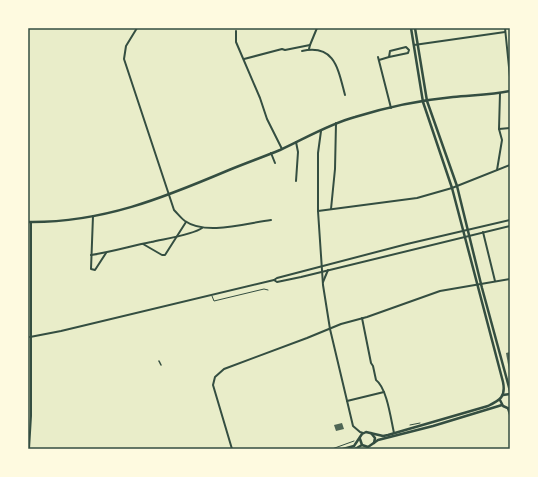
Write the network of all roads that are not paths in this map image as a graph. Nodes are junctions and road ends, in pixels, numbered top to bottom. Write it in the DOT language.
graph roads {
  1 [pos="137,28"];
  2 [pos="317,28"];
  3 [pos="411,28"];
  4 [pos="415,28"];
  5 [pos="505,28"];
  6 [pos="236,31"];
  7 [pos="505,32"];
  8 [pos="510,37"];
  9 [pos="506,38"];
  10 [pos="416,44"];
  11 [pos="310,45"];
  12 [pos="309,49"];
  13 [pos="302,51"];
  14 [pos="389,57"];
  15 [pos="244,59"];
  16 [pos="510,77"];
  17 [pos="510,91"];
  18 [pos="500,93"];
  19 [pos="346,95"];
  20 [pos="427,101"];
  21 [pos="423,102"];
  22 [pos="391,108"];
  23 [pos="336,123"];
  24 [pos="510,128"];
  25 [pos="499,129"];
  26 [pos="321,131"];
  27 [pos="296,142"];
  28 [pos="282,149"];
  29 [pos="271,153"];
  30 [pos="275,163"];
  31 [pos="510,165"];
  32 [pos="497,170"];
  33 [pos="296,181"];
  34 [pos="457,186"];
  35 [pos="452,188"];
  36 [pos="169,195"];
  37 [pos="331,209"];
  38 [pos="318,211"];
  39 [pos="93,216"];
  40 [pos="271,220"];
  41 [pos="510,220"];
  42 [pos="30,222"];
  43 [pos="186,222"];
  44 [pos="510,226"];
  45 [pos="202,228"];
  46 [pos="468,230"];
  47 [pos="463,231"];
  48 [pos="483,232"];
  49 [pos="177,236"];
  50 [pos="469,236"];
  51 [pos="464,237"];
  52 [pos="431,238"];
  53 [pos="143,244"];
  54 [pos="433,244"];
  55 [pos="396,247"];
  56 [pos="106,253"];
  57 [pos="100,254"];
  58 [pos="397,254"];
  59 [pos="91,255"];
  60 [pos="102,259"];
  61 [pos="338,262"];
  62 [pos="321,266"];
  63 [pos="339,267"];
  64 [pos="328,270"];
  65 [pos="322,271"];
  66 [pos="510,279"];
  67 [pos="274,280"];
  68 [pos="496,282"];
  69 [pos="481,284"];
  70 [pos="323,285"];
  71 [pos="477,285"];
  72 [pos="268,290"];
  73 [pos="212,294"];
  74 [pos="29,311"];
  75 [pos="362,318"];
  76 [pos="330,328"];
  77 [pos="30,337"];
  78 [pos="160,361"];
  79 [pos="161,365"];
  80 [pos="29,378"];
  81 [pos="510,391"];
  82 [pos="384,392"];
  83 [pos="510,394"];
  84 [pos="503,395"];
  85 [pos="500,399"];
  86 [pos="347,401"];
  87 [pos="502,405"];
  88 [pos="509,409"];
  89 [pos="510,415"];
  90 [pos="363,433"];
  91 [pos="371,433"];
  92 [pos="394,434"];
  93 [pos="360,439"];
  94 [pos="374,443"];
  95 [pos="362,445"];
  96 [pos="368,448"];
  97 [pos="29,449"];
  98 [pos="232,449"];
  99 [pos="343,449"];
  100 [pos="356,449"];
  1 -- 36 [label="street"];
  2 -- 11 [label="street"];
  3 -- 10 [label="main road"];
  4 -- 10 [label="main road"];
  5 -- 7 [label="street"];
  6 -- 15 [label="street"];
  7 -- 9 [label="street"];
  7 -- 10 [label="street"];
  8 -- 9 [label="street"];
  9 -- 16 [label="street"];
  10 -- 20 [label="main road"];
  10 -- 21 [label="main road"];
  11 -- 12 [label="street"];
  11 -- 15 [label="street"];
  12 -- 13 [label="street"];
  12 -- 19 [label="street"];
  14 -- 14 [label="street"];
  14 -- 22 [label="street"];
  15 -- 28 [label="street"];
  17 -- 18 [label="main road"];
  18 -- 20 [label="main road"];
  18 -- 25 [label="street"];
  20 -- 21 [label="main road"];
  20 -- 34 [label="main road"];
  21 -- 22 [label="main road"];
  21 -- 35 [label="main road"];
  22 -- 23 [label="main road"];
  23 -- 26 [label="main road"];
  23 -- 37 [label="street"];
  24 -- 25 [label="street"];
  25 -- 32 [label="street"];
  26 -- 27 [label="main road"];
  26 -- 38 [label="street"];
  27 -- 28 [label="main road"];
  27 -- 33 [label="street"];
  28 -- 29 [label="main road"];
  29 -- 30 [label="street"];
  29 -- 36 [label="main road"];
  31 -- 32 [label="street"];
  32 -- 34 [label="street"];
  34 -- 35 [label="street"];
  34 -- 46 [label="main road"];
  35 -- 37 [label="street"];
  35 -- 47 [label="main road"];
  36 -- 39 [label="main road"];
  36 -- 43 [label="street"];
  37 -- 38 [label="street"];
  38 -- 62 [label="street"];
  39 -- 42 [label="main road"];
  39 -- 59 [label="street"];
  40 -- 45 [label="street"];
  41 -- 46 [label="street"];
  42 -- 74 [label="street"];
  43 -- 45 [label="street"];
  43 -- 49 [label="street"];
  44 -- 48 [label="street"];
  45 -- 49 [label="street"];
  46 -- 47 [label="street"];
  46 -- 50 [label="main road"];
  47 -- 51 [label="main road"];
  47 -- 52 [label="street"];
  48 -- 50 [label="street"];
  48 -- 68 [label="street"];
  49 -- 53 [label="street"];
  49 -- 53 [label="street"];
  50 -- 51 [label="street"];
  50 -- 69 [label="main road"];
  51 -- 54 [label="street"];
  51 -- 71 [label="main road"];
  52 -- 54 [label="street"];
  52 -- 55 [label="street"];
  53 -- 56 [label="street"];
  54 -- 58 [label="street"];
  55 -- 58 [label="street"];
  55 -- 61 [label="street"];
  56 -- 57 [label="street"];
  56 -- 60 [label="street"];
  57 -- 59 [label="street"];
  57 -- 60 [label="street"];
  58 -- 63 [label="street"];
  59 -- 60 [label="street"];
  61 -- 62 [label="street"];
  61 -- 63 [label="street"];
  62 -- 65 [label="street"];
  62 -- 67 [label="street"];
  63 -- 64 [label="street"];
  64 -- 65 [label="street"];
  64 -- 70 [label="street"];
  65 -- 67 [label="street"];
  65 -- 70 [label="street"];
  66 -- 68 [label="street"];
  67 -- 73 [label="street"];
  68 -- 69 [label="street"];
  69 -- 71 [label="street"];
  69 -- 81 [label="main road"];
  70 -- 76 [label="street"];
  71 -- 75 [label="street"];
  71 -- 84 [label="main road"];
  72 -- 73 [label="lane"];
  73 -- 77 [label="street"];
  74 -- 77 [label="street"];
  75 -- 76 [label="street"];
  75 -- 82 [label="street"];
  76 -- 86 [label="street"];
  76 -- 98 [label="street"];
  77 -- 80 [label="street"];
  78 -- 79 [label="street"];
  80 -- 97 [label="street"];
  82 -- 86 [label="street"];
  82 -- 92 [label="street"];
  83 -- 84 [label="main road"];
  84 -- 85 [label="main road"];
  85 -- 87 [label="main road"];
  85 -- 92 [label="main road"];
  86 -- 90 [label="street"];
  87 -- 88 [label="main road"];
  87 -- 94 [label="main road"];
  88 -- 89 [label="street"];
  90 -- 91 [label="main road"];
  90 -- 93 [label="main road"];
  91 -- 92 [label="main road"];
  91 -- 94 [label="main road"];
  93 -- 95 [label="main road"];
  93 -- 99 [label="main road"];
  94 -- 96 [label="main road"];
  95 -- 96 [label="main road"];
  95 -- 100 [label="main road"];
}
